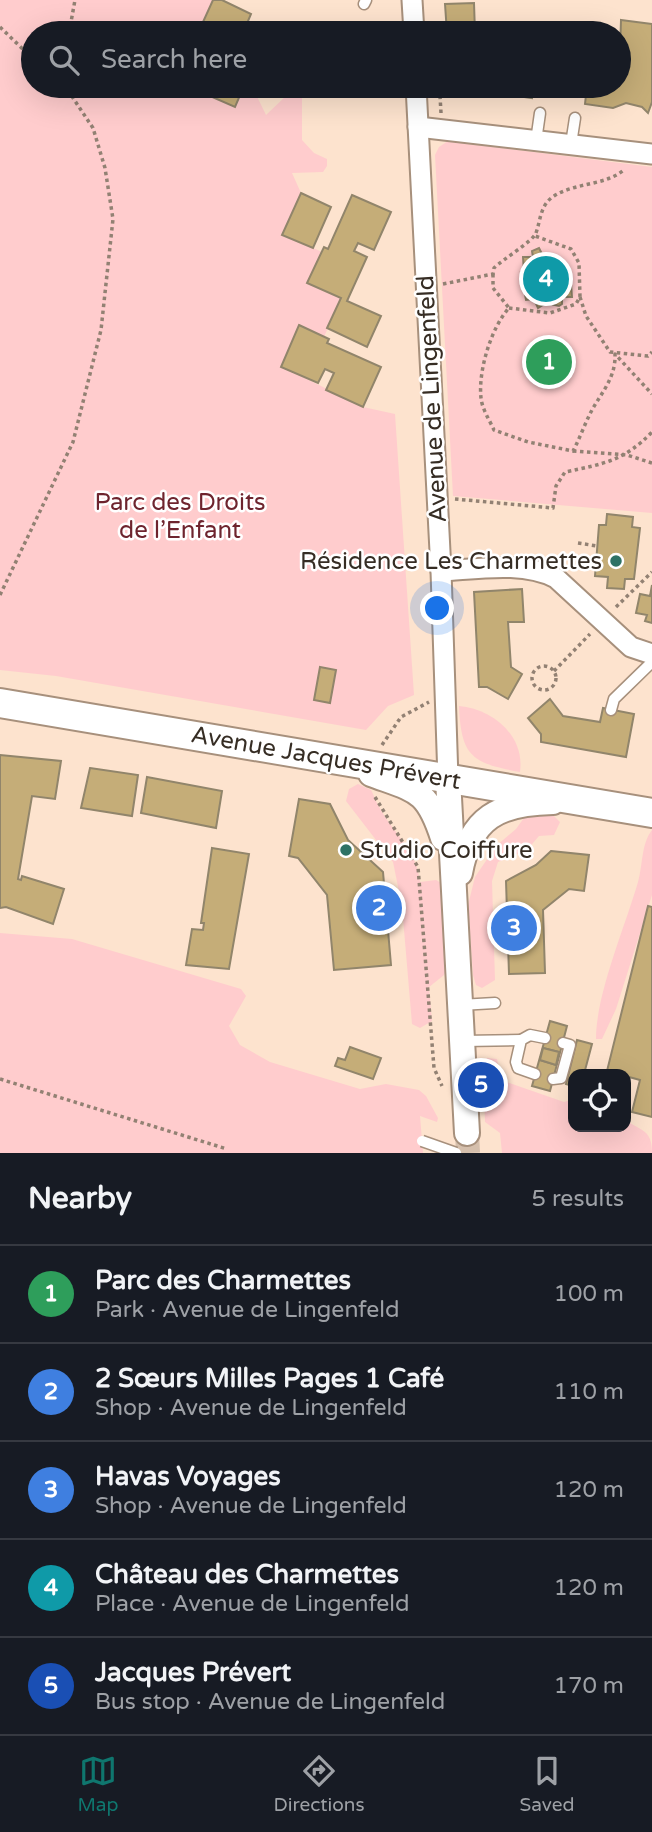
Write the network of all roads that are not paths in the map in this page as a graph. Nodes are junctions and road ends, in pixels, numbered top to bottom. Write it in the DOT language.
graph roads {
  1 [pos="412,0"];
  2 [pos="413,21"];
  3 [pos="417,98"];
  4 [pos="540,113"];
  5 [pos="575,118"];
  6 [pos="418,127"];
  7 [pos="536,141"];
  8 [pos="571,145"];
  9 [pos="652,154"];
  10 [pos="441,571"];
  11 [pos="652,654"];
  12 [pos="652,662"];
  13 [pos="0,704"];
  14 [pos="611,710"];
  15 [pos="376,771"];
  16 [pos="447,779"];
  17 [pos="582,801"];
  18 [pos="652,813"];
  19 [pos="455,908"];
  20 [pos="495,1003"];
  21 [pos="460,1005"];
  22 [pos="545,1038"];
  23 [pos="521,1040"];
  24 [pos="462,1041"];
  25 [pos="566,1044"];
  26 [pos="535,1074"];
  27 [pos="557,1078"];
  28 [pos="422,1141"];
  29 [pos="461,1143"];
  1 -- 2 [label="street"];
  3 -- 6 [label="street, Avenue de Lingenfeld"];
  4 -- 7 [label="lane"];
  5 -- 8 [label="lane"];
  6 -- 7 [label="street"];
  6 -- 10 [label="street, Avenue de Lingenfeld"];
  7 -- 8 [label="street"];
  8 -- 9 [label="street"];
  10 -- 11 [label="street"];
  10 -- 16 [label="street, Avenue de Lingenfeld"];
  12 -- 14 [label="lane"];
  13 -- 15 [label="main road, Avenue Jacques Prévert"];
  15 -- 16 [label="main road, Avenue Jacques Prévert"];
  15 -- 19 [label="street"];
  16 -- 17 [label="main road, Avenue Jacques Prévert"];
  16 -- 19 [label="street, Avenue de Lingenfeld"];
  17 -- 18 [label="main road, Avenue Jacques Prévert"];
  17 -- 19 [label="street"];
  19 -- 21 [label="street, Avenue de Lingenfeld"];
  20 -- 21 [label="lane"];
  21 -- 24 [label="street, Avenue de Lingenfeld"];
  22 -- 23 [label="lane"];
  23 -- 24 [label="lane"];
  23 -- 26 [label="lane"];
  24 -- 29 [label="street, Avenue de Lingenfeld"];
  25 -- 27 [label="lane"];
  28 -- 29 [label="lane, bridge"];
}
